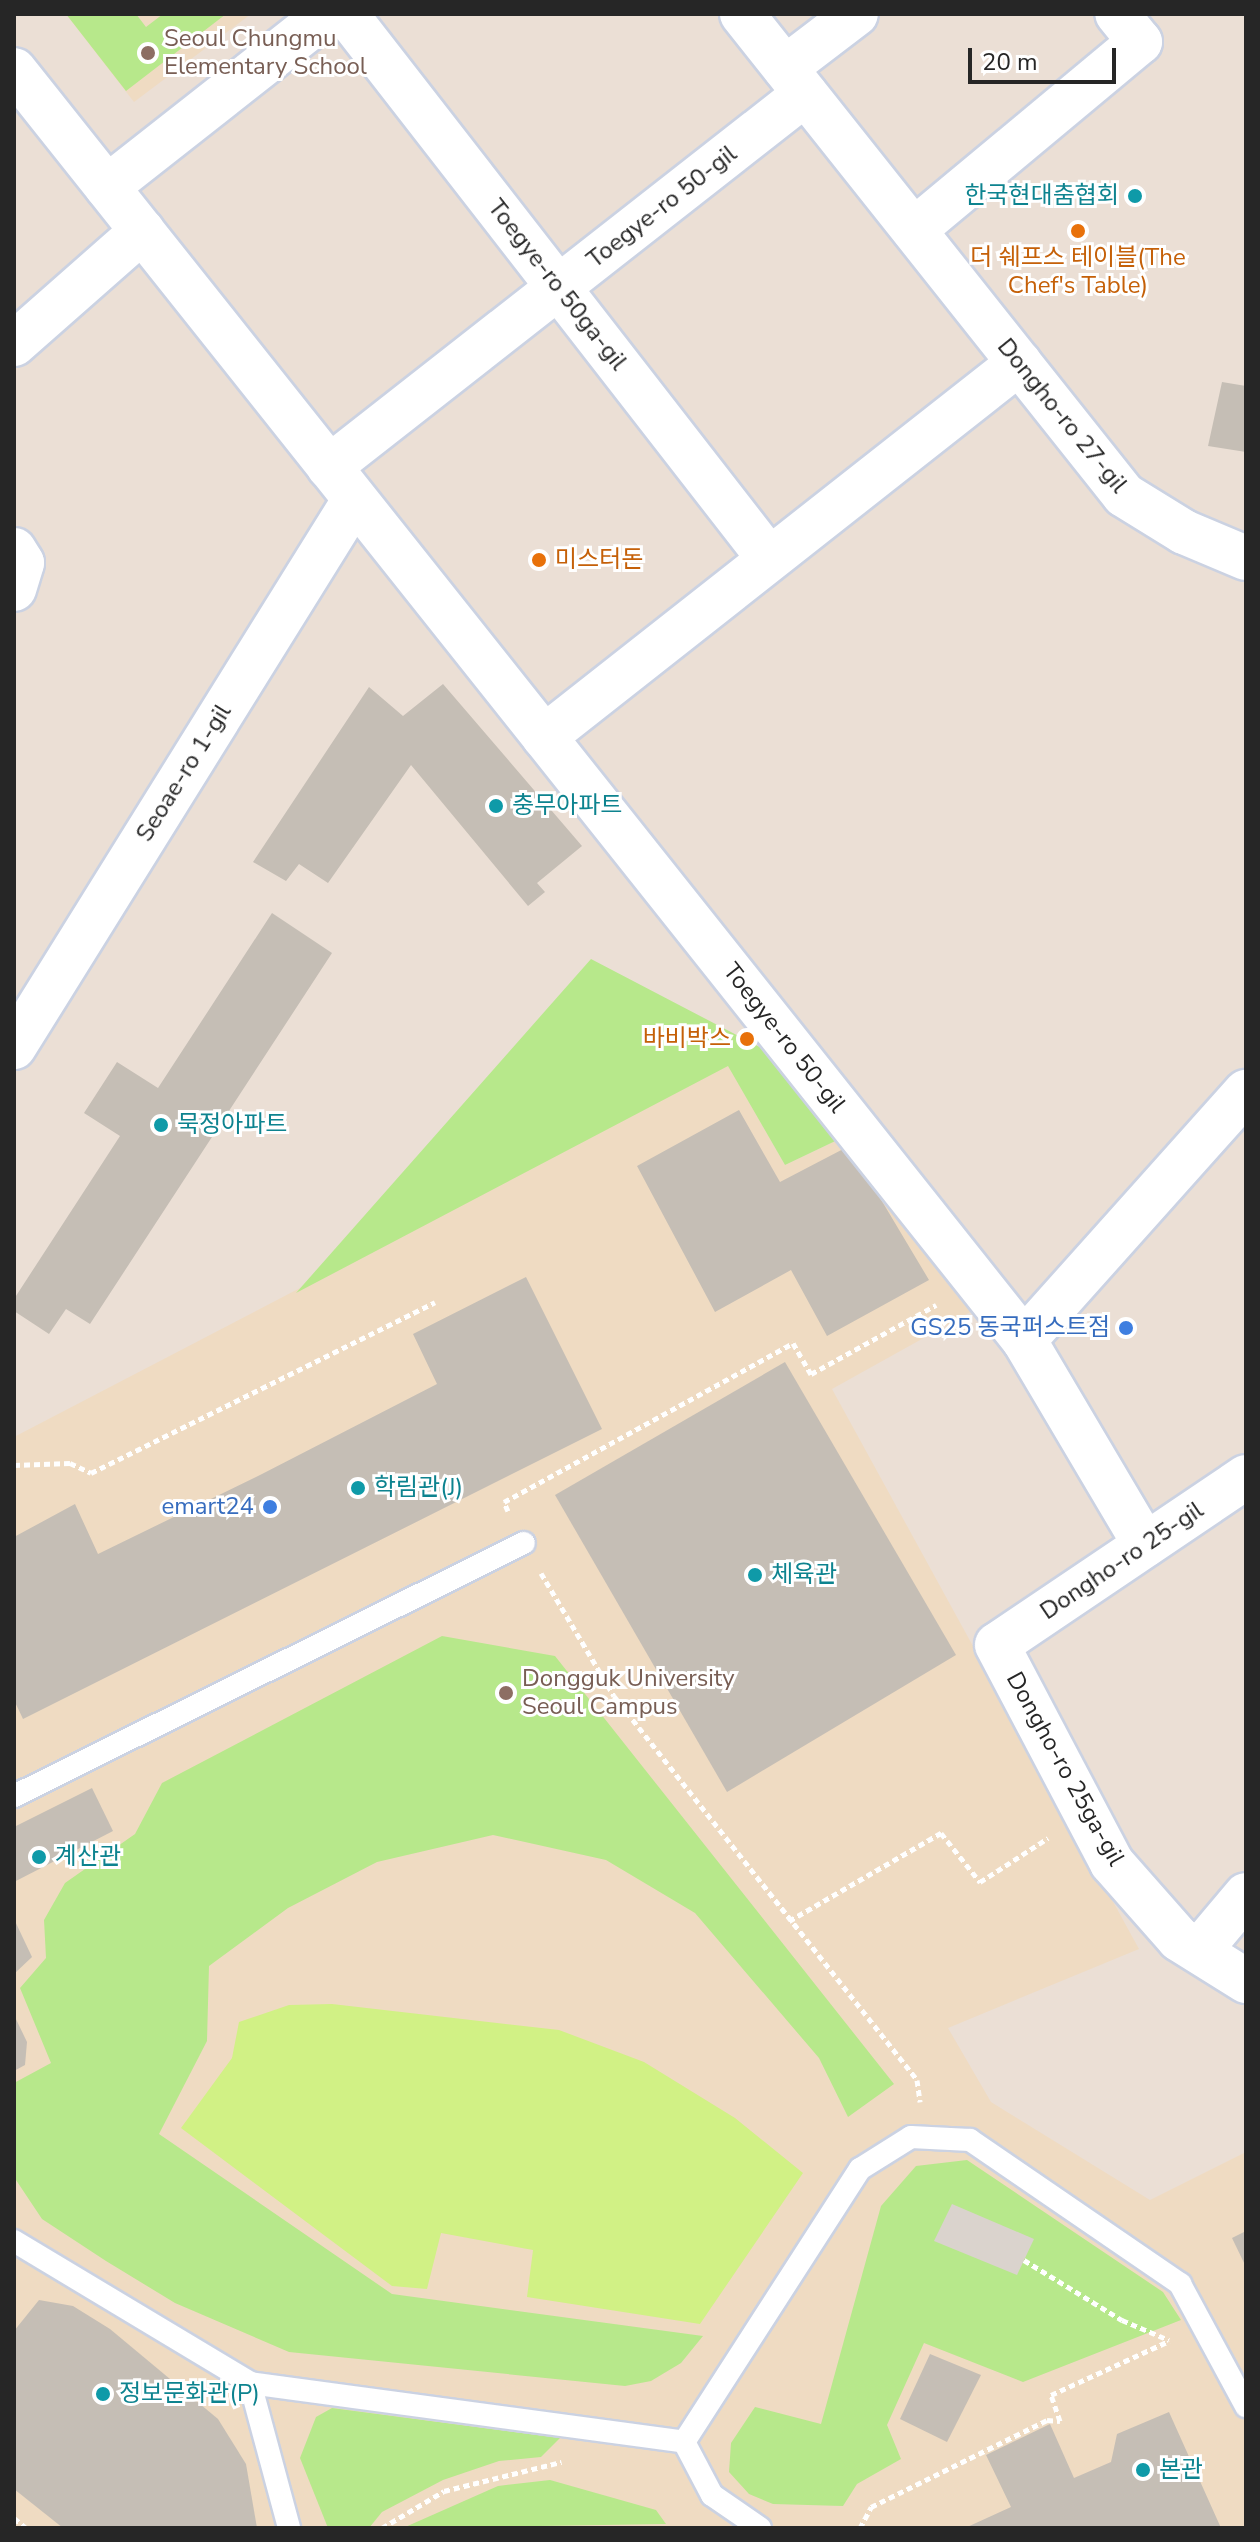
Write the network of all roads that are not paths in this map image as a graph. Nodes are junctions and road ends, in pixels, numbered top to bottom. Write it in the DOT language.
graph roads {
  1 [pos="327,14"];
  2 [pos="346,14"];
  3 [pos="742,14"];
  4 [pos="856,14"];
  5 [pos="1117,14"];
  6 [pos="14,70"];
  7 [pos="795,81"];
  8 [pos="107,187"];
  9 [pos="914,230"];
  10 [pos="142,231"];
  11 [pos="559,288"];
  12 [pos="16,338"];
  13 [pos="1019,363"];
  14 [pos="342,483"];
  15 [pos="14,550"];
  16 [pos="767,556"];
  17 [pos="1246,558"];
  18 [pos="14,589"];
  19 [pos="544,737"];
  20 [pos="14,1047"];
  21 [pos="1246,1092"];
  22 [pos="1024,1340"];
  23 [pos="1246,1477"];
  24 [pos="524,1543"];
  25 [pos="1145,1545"];
  26 [pos="997,1645"];
  27 [pos="14,1796"];
  28 [pos="1246,1895"];
  29 [pos="1199,1951"];
  30 [pos="1246,1981"];
  31 [pos="14,2241"];
  32 [pos="250,2383"];
  33 [pos="1246,2406"];
  34 [pos="684,2442"];
  35 [pos="289,2528"];
  36 [pos="760,2528"];
  1 -- 8 [label="street"];
  2 -- 11 [label="street, Toegye-ro 50ga-gil"];
  3 -- 7 [label="street, Dongho-ro 27-gil"];
  4 -- 7 [label="street"];
  5 -- 9 [label="street"];
  6 -- 8 [label="street, Toegye-ro 50-gil"];
  7 -- 9 [label="street, Dongho-ro 27-gil"];
  7 -- 11 [label="street, Toegye-ro 50-gil"];
  8 -- 10 [label="street, Toegye-ro 50-gil"];
  9 -- 13 [label="street, Dongho-ro 27-gil"];
  10 -- 12 [label="street"];
  10 -- 14 [label="street, Toegye-ro 50-gil"];
  11 -- 14 [label="street, Toegye-ro 50-gil"];
  11 -- 16 [label="street, Toegye-ro 50ga-gil"];
  13 -- 16 [label="street"];
  13 -- 17 [label="street, Dongho-ro 27-gil"];
  14 -- 19 [label="street, Toegye-ro 50-gil"];
  14 -- 20 [label="street, Seoae-ro 1-gil"];
  15 -- 18 [label="street"];
  16 -- 19 [label="street"];
  19 -- 22 [label="street, Toegye-ro 50-gil"];
  21 -- 22 [label="street"];
  22 -- 25 [label="street, Toegye-ro 50-gil"];
  23 -- 25 [label="street, Dongho-ro 25-gil"];
  24 -- 27 [label="lane"];
  25 -- 26 [label="street, Dongho-ro 25-gil"];
  26 -- 29 [label="street, Dongho-ro 25ga-gil"];
  28 -- 29 [label="street"];
  29 -- 30 [label="street, Dongho-ro 25ga-gil"];
  31 -- 32 [label="lane"];
  32 -- 34 [label="lane"];
  32 -- 35 [label="lane"];
  33 -- 34 [label="lane"];
  34 -- 36 [label="lane"];
}
